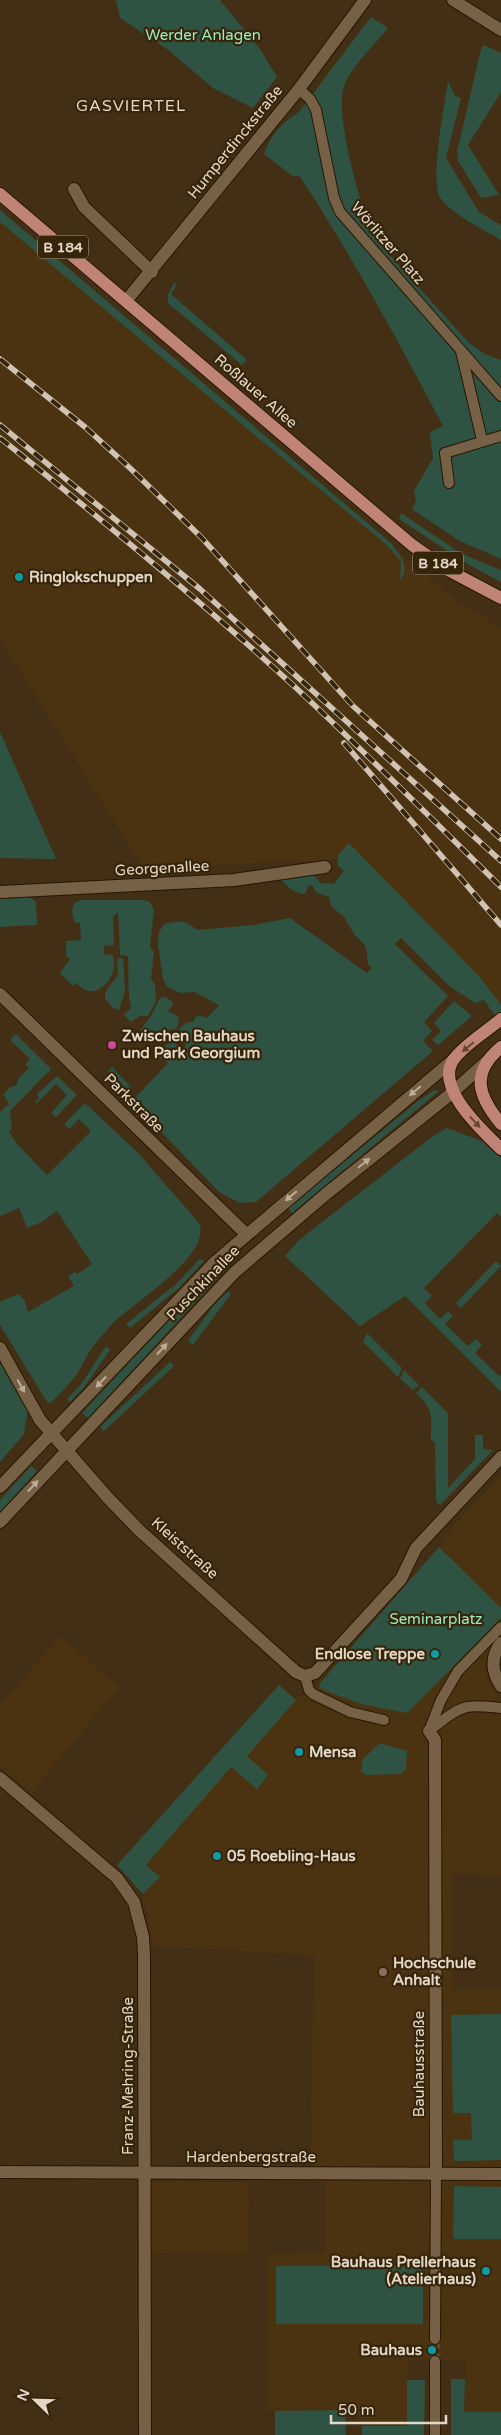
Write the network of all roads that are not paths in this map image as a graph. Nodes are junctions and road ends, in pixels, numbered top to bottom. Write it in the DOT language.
graph roads {
  1 [pos="365,0"];
  2 [pos="453,0"];
  3 [pos="501,30"];
  4 [pos="299,89"];
  5 [pos="74,189"];
  6 [pos="0,194"];
  7 [pos="152,272"];
  8 [pos="126,301"];
  9 [pos="461,348"];
  10 [pos="489,381"];
  11 [pos="501,383"];
  12 [pos="501,396"];
  13 [pos="501,436"];
  14 [pos="482,440"];
  15 [pos="449,483"];
  16 [pos="501,598"];
  17 [pos="325,867"];
  18 [pos="0,892"];
  19 [pos="0,994"];
  20 [pos="501,1019"];
  21 [pos="499,1048"];
  22 [pos="453,1060"];
  23 [pos="486,1062"];
  24 [pos="453,1092"];
  25 [pos="501,1124"];
  26 [pos="501,1149"];
  27 [pos="246,1234"];
  28 [pos="0,1348"];
  29 [pos="52,1434"];
  30 [pos="67,1450"];
  31 [pos="501,1457"];
  32 [pos="0,1487"];
  33 [pos="0,1522"];
  34 [pos="501,1627"];
  35 [pos="501,1643"];
  36 [pos="305,1676"];
  37 [pos="499,1684"];
  38 [pos="501,1708"];
  39 [pos="384,1720"];
  40 [pos="429,1731"];
  41 [pos="0,1778"];
  42 [pos="0,2172"];
  43 [pos="145,2173"];
  44 [pos="436,2174"];
  45 [pos="501,2174"];
  46 [pos="435,2339"];
  47 [pos="435,2361"];
  48 [pos="145,2435"];
  49 [pos="435,2435"];
  1 -- 4 [label="street, Humperdinckstraße"];
  2 -- 3 [label="street"];
  4 -- 7 [label="street, Humperdinckstraße"];
  4 -- 9 [label="street, Wörlitzer Platz"];
  5 -- 7 [label="street"];
  6 -- 8 [label="main road, Roßlauer Allee / B 184"];
  7 -- 8 [label="street, Humperdinckstraße"];
  8 -- 16 [label="main road, Roßlauer Allee / B 184"];
  9 -- 10 [label="street, Wörlitzer Platz"];
  9 -- 14 [label="street, Wörlitzer Platz"];
  10 -- 11 [label="street"];
  10 -- 12 [label="street, Wörlitzer Platz"];
  13 -- 14 [label="street"];
  14 -- 15 [label="street"];
  17 -- 18 [label="street, Georgenallee"];
  19 -- 27 [label="street, Parkstraße"];
  20 -- 22 [label="main road, Puschkinallee, one-way"];
  21 -- 23 [label="main road, Puschkinallee"];
  22 -- 24 [label="main road"];
  22 -- 27 [label="street, Puschkinallee, one-way"];
  23 -- 24 [label="street, Puschkinallee"];
  23 -- 25 [label="main road"];
  24 -- 26 [label="main road, one-way"];
  30 -- 24 [label="street, Puschkinallee, one-way"];
  27 -- 29 [label="street, Puschkinallee, one-way"];
  28 -- 29 [label="street, Kleiststraße, one-way"];
  29 -- 30 [label="street, Kleiststraße"];
  29 -- 32 [label="street, Puschkinallee"];
  33 -- 30 [label="street, Puschkinallee, one-way"];
  30 -- 36 [label="street, Kleiststraße"];
  31 -- 36 [label="street"];
  34 -- 40 [label="street"];
  35 -- 37 [label="street"];
  36 -- 39 [label="street"];
  38 -- 40 [label="street"];
  40 -- 44 [label="street, Bauhausstraße"];
  41 -- 43 [label="street, Franz-Mehring-Straße"];
  42 -- 43 [label="street, Hardenbergstraße"];
  43 -- 44 [label="street, Hardenbergstraße"];
  43 -- 48 [label="street, Franz-Mehring-Straße"];
  44 -- 45 [label="street, Hardenbergstraße"];
  44 -- 46 [label="street, Bauhausstraße"];
  47 -- 49 [label="street"];
}
